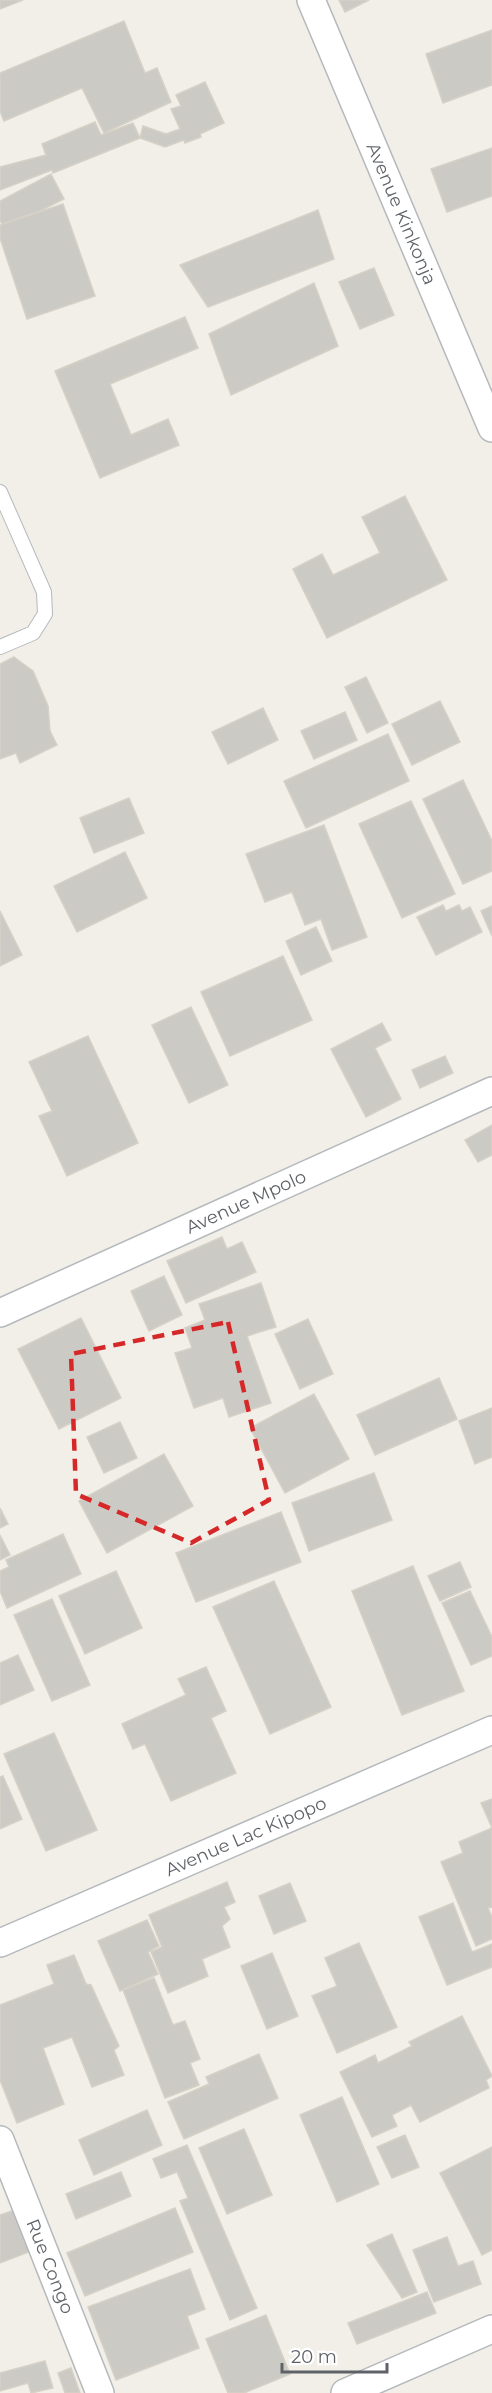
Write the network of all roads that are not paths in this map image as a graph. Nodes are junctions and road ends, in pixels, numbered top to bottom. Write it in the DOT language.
graph roads {
  1 [pos="311,0"];
  2 [pos="492,428"];
  3 [pos="0,492"];
  4 [pos="0,647"];
  5 [pos="492,1091"];
  6 [pos="0,1313"];
  7 [pos="492,1730"];
  8 [pos="0,1943"];
  9 [pos="0,2140"];
  10 [pos="492,2329"];
  11 [pos="100,2393"];
  12 [pos="345,2393"];
  1 -- 2 [label="street, Avenue Kinkonja"];
  3 -- 4 [label="lane"];
  5 -- 6 [label="street, Avenue Mpolo"];
  7 -- 8 [label="street, Avenue Lac Kipopo"];
  9 -- 11 [label="street, Rue Congo"];
  10 -- 12 [label="street"];
}
